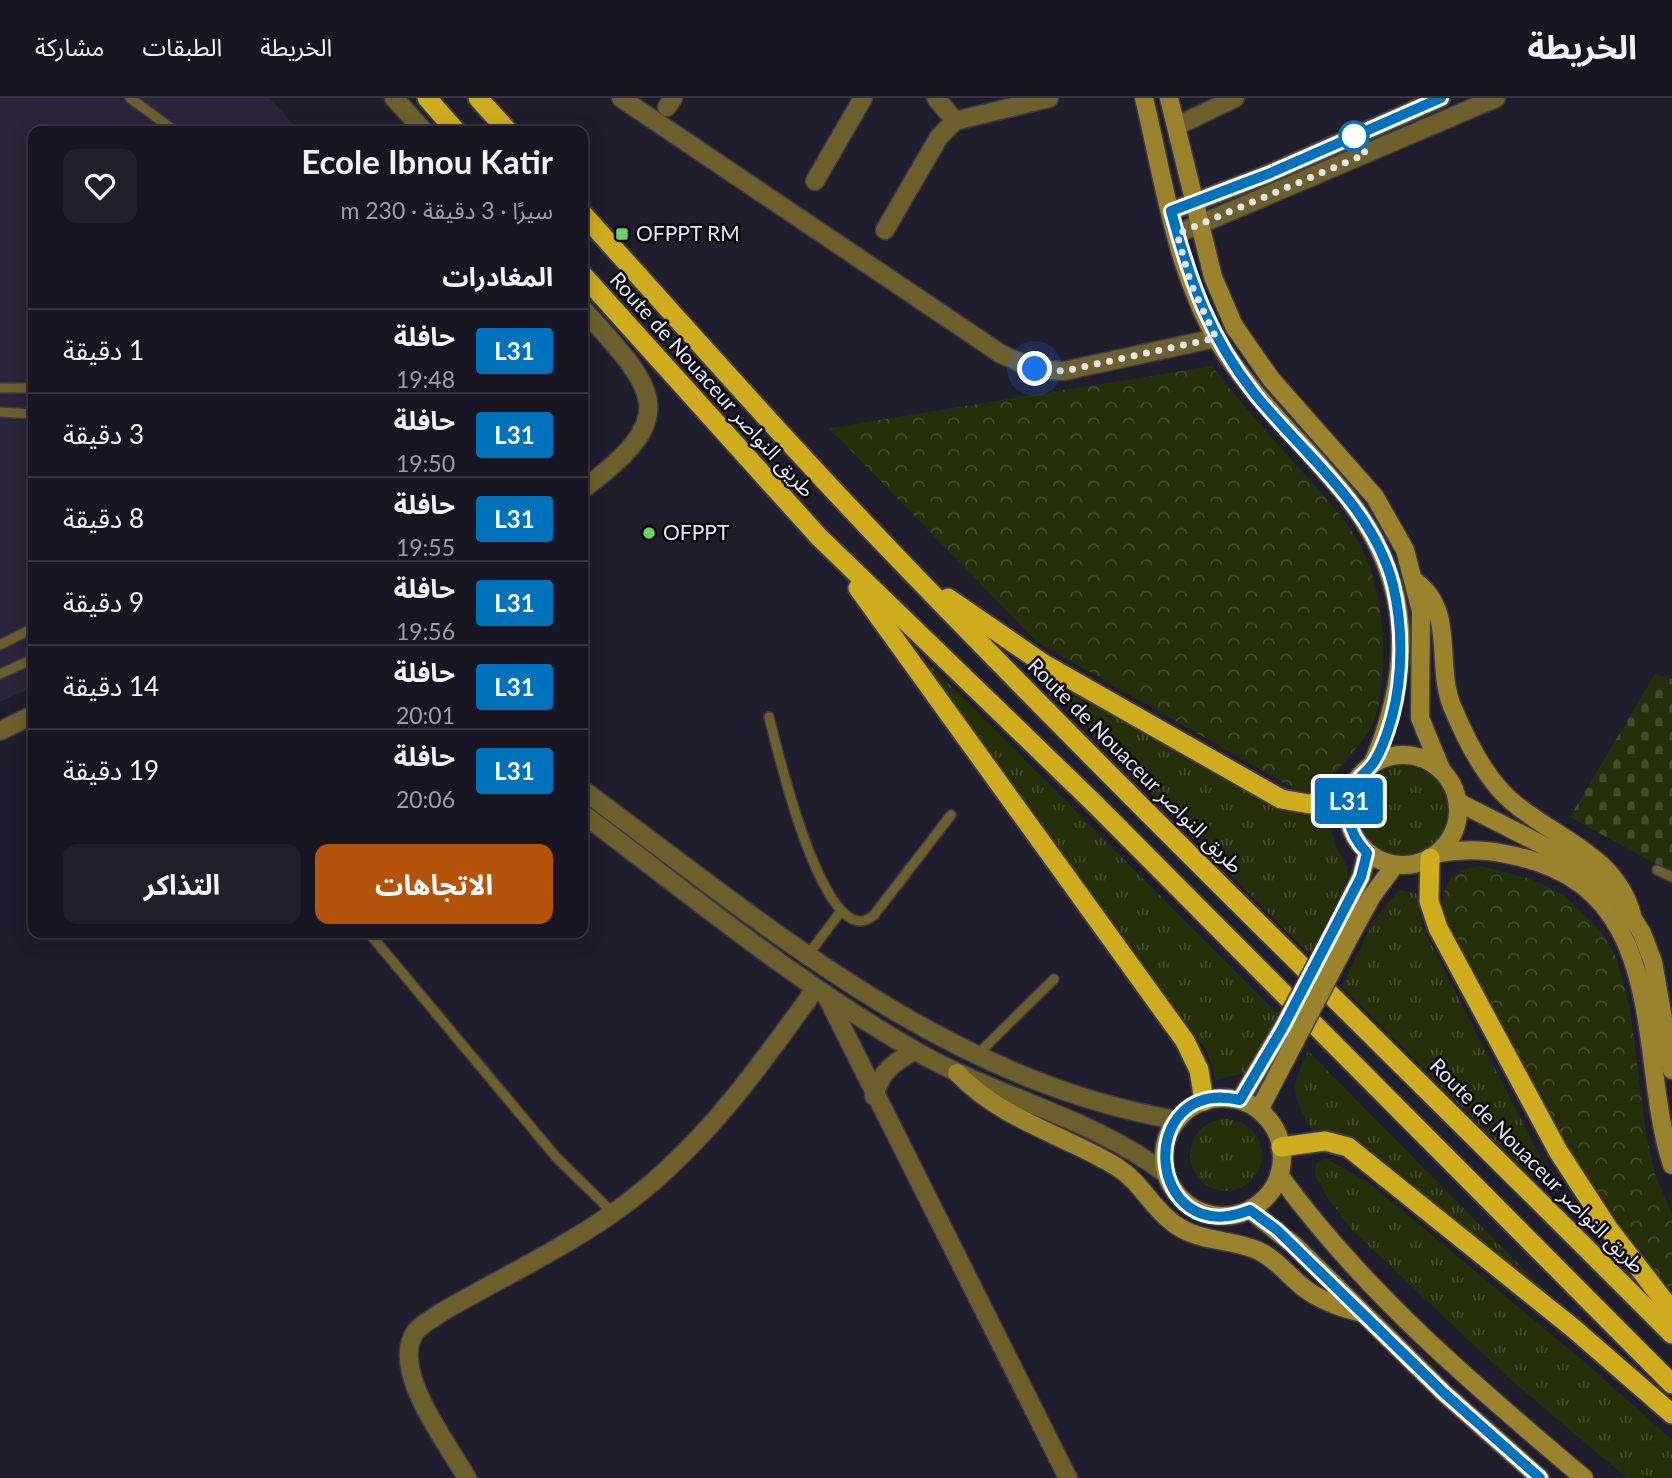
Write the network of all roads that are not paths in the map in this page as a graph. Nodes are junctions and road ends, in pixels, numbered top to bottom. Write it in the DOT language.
graph roads {
  1 [pos="130,98"];
  2 [pos="394,98"];
  3 [pos="427,98"];
  4 [pos="478,98"];
  5 [pos="621,98"];
  6 [pos="863,98"];
  7 [pos="936,98"];
  8 [pos="1049,98"];
  9 [pos="1144,98"];
  10 [pos="1169,98"];
  11 [pos="1235,98"];
  12 [pos="1441,98"];
  13 [pos="1496,98"];
  14 [pos="955,121"];
  15 [pos="168,126"];
  16 [pos="419,126"];
  17 [pos="452,126"];
  18 [pos="503,126"];
  19 [pos="1177,127"];
  20 [pos="815,181"];
  21 [pos="1196,202"];
  22 [pos="1171,211"];
  23 [pos="588,219"];
  24 [pos="1202,224"];
  25 [pos="885,230"];
  26 [pos="1177,234"];
  27 [pos="588,281"];
  28 [pos="588,315"];
  29 [pos="1216,338"];
  30 [pos="0,388"];
  31 [pos="28,388"];
  32 [pos="0,412"];
  33 [pos="28,414"];
  34 [pos="588,485"];
  35 [pos="819,537"];
  36 [pos="908,569"];
  37 [pos="1416,582"];
  38 [pos="28,631"];
  39 [pos="0,645"];
  40 [pos="28,661"];
  41 [pos="0,674"];
  42 [pos="28,717"];
  43 [pos="769,717"];
  44 [pos="0,731"];
  45 [pos="1372,765"];
  46 [pos="1441,769"];
  47 [pos="588,794"];
  48 [pos="1350,794"];
  49 [pos="1458,802"];
  50 [pos="951,815"];
  51 [pos="588,818"];
  52 [pos="1367,853"];
  53 [pos="1434,856"];
  54 [pos="1395,865"];
  55 [pos="1657,870"];
  56 [pos="1672,877"];
  57 [pos="841,911"];
  58 [pos="1632,915"];
  59 [pos="1343,933"];
  60 [pos="373,938"];
  61 [pos="808,955"];
  62 [pos="1054,979"];
  63 [pos="821,992"];
  64 [pos="915,1051"];
  65 [pos="977,1055"];
  66 [pos="1672,1070"];
  67 [pos="957,1073"];
  68 [pos="874,1096"];
  69 [pos="1240,1100"];
  70 [pos="1204,1101"];
  71 [pos="1259,1110"];
  72 [pos="1177,1120"];
  73 [pos="1281,1147"];
  74 [pos="1672,1165"];
  75 [pos="1166,1174"];
  76 [pos="1279,1175"];
  77 [pos="1250,1210"];
  78 [pos="613,1213"];
  79 [pos="1672,1311"];
  80 [pos="1362,1313"];
  81 [pos="1672,1334"];
  82 [pos="1672,1384"];
  83 [pos="1672,1414"];
  84 [pos="467,1478"];
  85 [pos="1068,1478"];
  86 [pos="1541,1478"];
  87 [pos="1584,1478"];
  1 -- 15 [label="lane"];
  2 -- 16 [label="street"];
  3 -- 17 [label="highway"];
  4 -- 18 [label="highway"];
  5 -- 29 [label="street"];
  6 -- 20 [label="street"];
  7 -- 14 [label="street"];
  8 -- 14 [label="street"];
  9 -- 22 [label="main road"];
  10 -- 19 [label="main road"];
  11 -- 19 [label="street"];
  12 -- 21 [label="street"];
  13 -- 24 [label="street"];
  14 -- 25 [label="street"];
  19 -- 21 [label="main road"];
  21 -- 22 [label="street"];
  21 -- 24 [label="main road"];
  22 -- 26 [label="main road"];
  23 -- 36 [label="highway, Route de Nouaceur طريق النواصر"];
  24 -- 26 [label="street"];
  24 -- 37 [label="main road"];
  26 -- 29 [label="main road"];
  27 -- 35 [label="highway, Route de Nouaceur طريق النواصر"];
  28 -- 34 [label="street"];
  29 -- 45 [label="main road"];
  30 -- 31 [label="lane"];
  32 -- 33 [label="lane"];
  35 -- 70 [label="highway"];
  35 -- 82 [label="highway, Route de Nouaceur طريق النواصر"];
  36 -- 48 [label="highway"];
  36 -- 81 [label="highway, Route de Nouaceur طريق النواصر"];
  37 -- 46 [label="main road"];
  37 -- 58 [label="main road"];
  38 -- 39 [label="lane"];
  40 -- 41 [label="lane"];
  42 -- 44 [label="street"];
  43 -- 57 [label="lane"];
  45 -- 46 [label="main road"];
  45 -- 48 [label="main road"];
  46 -- 49 [label="main road"];
  47 -- 61 [label="street"];
  48 -- 52 [label="main road"];
  49 -- 53 [label="main road"];
  49 -- 58 [label="main road"];
  50 -- 57 [label="lane"];
  51 -- 63 [label="street"];
  52 -- 54 [label="main road"];
  52 -- 59 [label="main road"];
  53 -- 54 [label="main road"];
  53 -- 74 [label="main road"];
  53 -- 79 [label="highway"];
  54 -- 59 [label="main road"];
  55 -- 56 [label="lane"];
  57 -- 61 [label="lane"];
  58 -- 66 [label="main road"];
  59 -- 69 [label="main road, bridge"];
  59 -- 71 [label="main road, bridge"];
  60 -- 78 [label="lane"];
  61 -- 65 [label="street"];
  62 -- 65 [label="lane"];
  63 -- 64 [label="street"];
  63 -- 68 [label="street"];
  63 -- 78 [label="street"];
  64 -- 67 [label="street"];
  64 -- 68 [label="street"];
  65 -- 72 [label="street"];
  67 -- 75 [label="street"];
  67 -- 80 [label="main road"];
  68 -- 85 [label="street"];
  69 -- 70 [label="main road"];
  69 -- 71 [label="main road"];
  70 -- 72 [label="main road"];
  71 -- 73 [label="main road"];
  72 -- 75 [label="main road"];
  73 -- 76 [label="main road"];
  73 -- 83 [label="highway"];
  75 -- 77 [label="main road"];
  76 -- 77 [label="main road"];
  76 -- 87 [label="main road"];
  77 -- 80 [label="main road"];
  78 -- 84 [label="street"];
  80 -- 86 [label="main road"];
}
